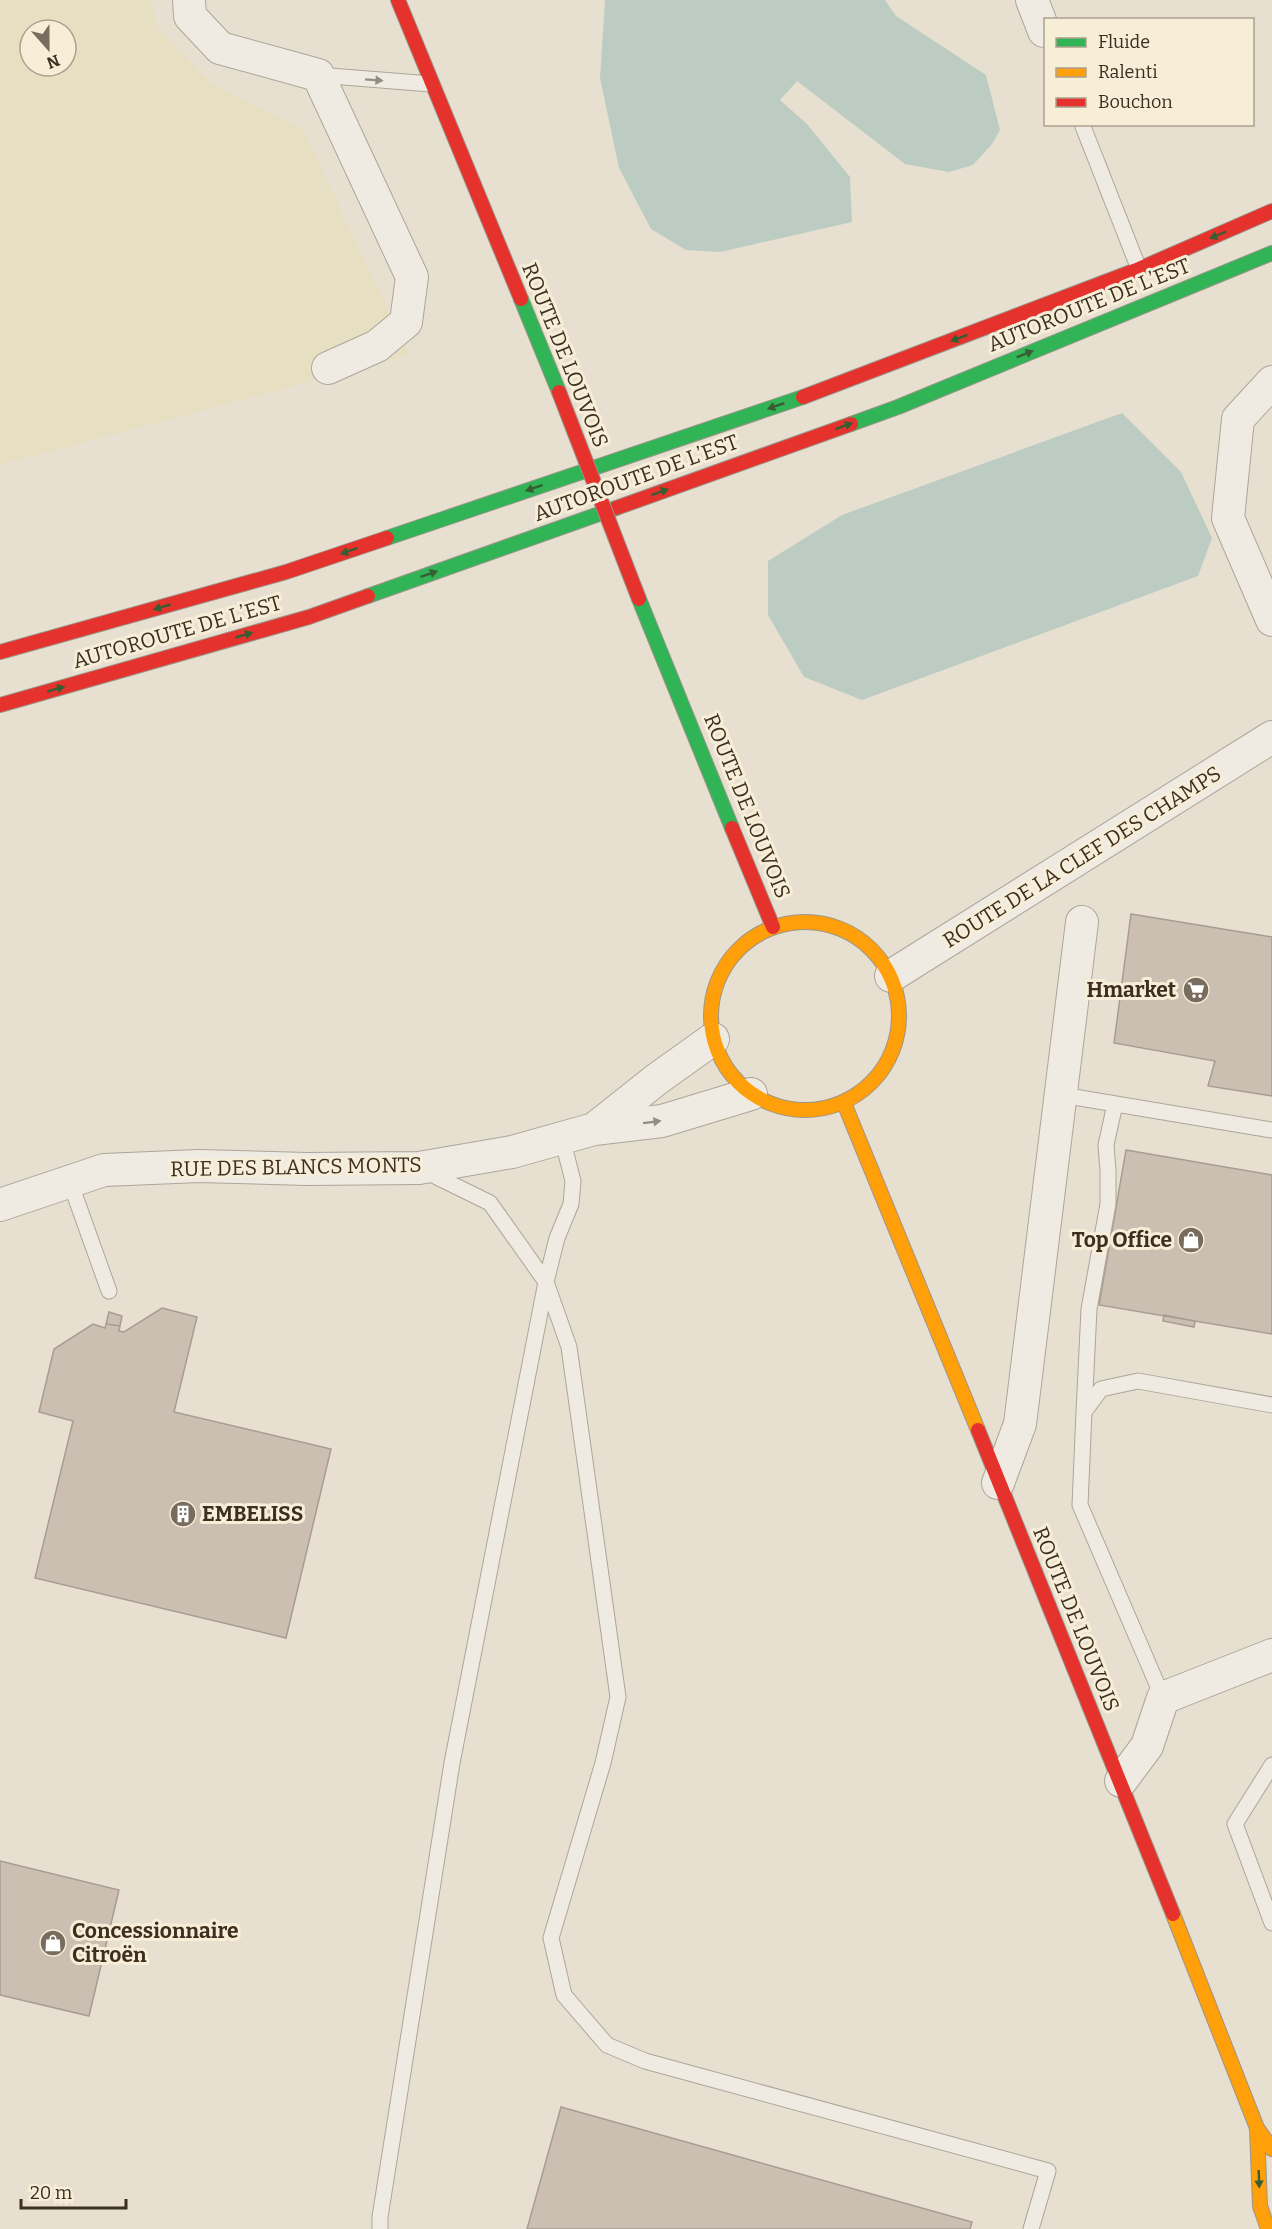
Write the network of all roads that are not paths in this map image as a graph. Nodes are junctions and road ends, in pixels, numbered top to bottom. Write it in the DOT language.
graph roads {
  1 [pos="189,0"];
  2 [pos="398,0"];
  3 [pos="1032,0"];
  4 [pos="1044,30"];
  5 [pos="318,75"];
  6 [pos="431,84"];
  7 [pos="1083,126"];
  8 [pos="1272,212"];
  9 [pos="1272,253"];
  10 [pos="1140,269"];
  11 [pos="328,368"];
  12 [pos="1272,382"];
  13 [pos="1272,620"];
  14 [pos="0,652"];
  15 [pos="0,705"];
  16 [pos="1272,737"];
  17 [pos="1082,922"];
  18 [pos="773,927"];
  19 [pos="891,976"];
  20 [pos="713,1039"];
  21 [pos="751,1094"];
  22 [pos="1062,1095"];
  23 [pos="844,1103"];
  24 [pos="1115,1104"];
  25 [pos="594,1129"];
  26 [pos="1272,1130"];
  27 [pos="562,1138"];
  28 [pos="419,1168"];
  29 [pos="70,1182"];
  30 [pos="0,1205"];
  31 [pos="546,1282"];
  32 [pos="109,1291"];
  33 [pos="1272,1405"];
  34 [pos="1084,1412"];
  35 [pos="998,1483"];
  36 [pos="1272,1655"];
  37 [pos="1163,1698"];
  38 [pos="1272,1765"];
  39 [pos="1120,1781"];
  40 [pos="1272,1923"];
  41 [pos="1257,2128"];
  42 [pos="1272,2149"];
  43 [pos="380,2229"];
  44 [pos="1031,2229"];
  45 [pos="1268,2229"];
  1 -- 5 [label="street"];
  2 -- 6 [label="main road, ROUTE DE LOUVOIS"];
  3 -- 4 [label="street"];
  5 -- 6 [label="lane, one-way"];
  5 -- 11 [label="street"];
  6 -- 18 [label="main road, ROUTE DE LOUVOIS, bridge"];
  7 -- 10 [label="lane"];
  8 -- 10 [label="main road, AUTOROUTE DE L’EST, one-way"];
  15 -- 9 [label="main road, AUTOROUTE DE L’EST, one-way"];
  10 -- 14 [label="main road, AUTOROUTE DE L’EST, one-way"];
  12 -- 13 [label="street"];
  16 -- 19 [label="street, ROUTE DE LA CLEF DES CHAMPS"];
  17 -- 22 [label="street"];
  18 -- 19 [label="main road"];
  18 -- 20 [label="main road"];
  19 -- 23 [label="main road"];
  20 -- 21 [label="main road"];
  20 -- 25 [label="street, RUE DES BLANCS MONTS"];
  21 -- 23 [label="main road"];
  25 -- 21 [label="street, RUE DES BLANCS MONTS, one-way"];
  22 -- 24 [label="lane"];
  22 -- 35 [label="street"];
  23 -- 35 [label="main road, ROUTE DE LOUVOIS"];
  24 -- 26 [label="lane"];
  24 -- 34 [label="lane"];
  25 -- 27 [label="street, RUE DES BLANCS MONTS"];
  27 -- 28 [label="street, RUE DES BLANCS MONTS"];
  27 -- 31 [label="lane"];
  28 -- 29 [label="street, RUE DES BLANCS MONTS"];
  28 -- 31 [label="lane"];
  29 -- 30 [label="street, RUE DES BLANCS MONTS"];
  29 -- 32 [label="lane"];
  31 -- 43 [label="lane"];
  31 -- 44 [label="lane"];
  33 -- 34 [label="lane"];
  34 -- 37 [label="lane"];
  35 -- 39 [label="main road, ROUTE DE LOUVOIS"];
  36 -- 37 [label="street"];
  37 -- 39 [label="street"];
  38 -- 40 [label="lane"];
  39 -- 41 [label="main road, ROUTE DE LOUVOIS"];
  41 -- 42 [label="main road, ROUTE DE LOUVOIS"];
  41 -- 45 [label="main road, one-way"];
}
